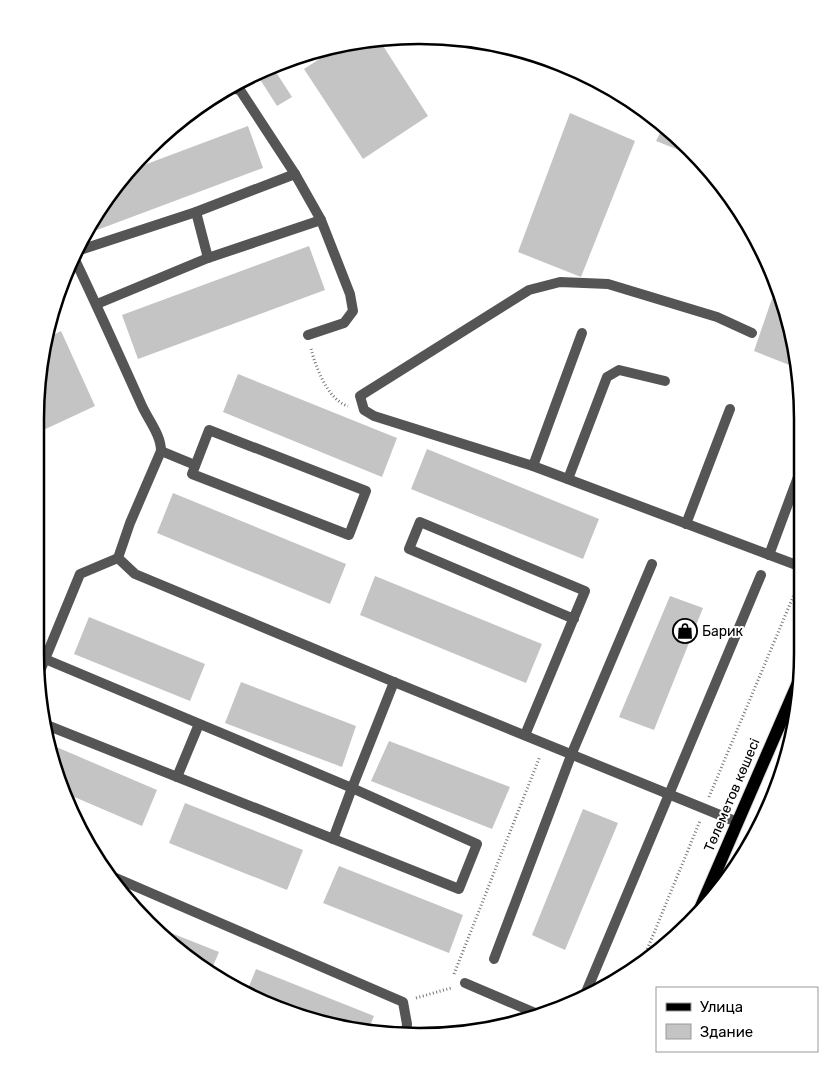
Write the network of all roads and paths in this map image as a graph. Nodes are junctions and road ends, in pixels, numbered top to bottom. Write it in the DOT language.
graph roads {
  1 [pos="239,90"];
  2 [pos="295,174"];
  3 [pos="196,212"];
  4 [pos="321,220"];
  5 [pos="84,249"];
  6 [pos="208,258"];
  7 [pos="77,265"];
  8 [pos="96,304"];
  9 [pos="582,332"];
  10 [pos="752,333"];
  11 [pos="308,335"];
  12 [pos="665,381"];
  13 [pos="730,408"];
  14 [pos="364,410"];
  15 [pos="161,451"];
  16 [pos="195,465"];
  17 [pos="532,466"];
  18 [pos="568,479"];
  19 [pos="794,488"];
  20 [pos="686,524"];
  21 [pos="769,555"];
  22 [pos="118,558"];
  23 [pos="652,564"];
  24 [pos="794,564"];
  25 [pos="762,575"];
  26 [pos="794,594"];
  27 [pos="574,619"];
  28 [pos="45,659"];
  29 [pos="394,682"];
  30 [pos="792,695"];
  31 [pos="199,724"];
  32 [pos="51,727"];
  33 [pos="525,735"];
  34 [pos="545,743"];
  35 [pos="572,753"];
  36 [pos="177,777"];
  37 [pos="352,788"];
  38 [pos="668,794"];
  39 [pos="705,807"];
  40 [pos="737,822"];
  41 [pos="333,839"];
  42 [pos="120,879"];
  43 [pos="706,894"];
  44 [pos="646,952"];
  45 [pos="494,959"];
  46 [pos="465,984"];
  47 [pos="587,989"];
  48 [pos="404,1002"];
  49 [pos="530,1011"];
  50 [pos="407,1028"];
  1 -- 2 [label="street"];
  2 -- 3 [label="street"];
  2 -- 4 [label="street"];
  3 -- 5 [label="street"];
  3 -- 6 [label="street"];
  4 -- 6 [label="street"];
  4 -- 11 [label="street"];
  6 -- 8 [label="street"];
  7 -- 8 [label="street"];
  8 -- 15 [label="street"];
  9 -- 17 [label="street"];
  10 -- 14 [label="street"];
  11 -- 14 [label="path"];
  12 -- 18 [label="street"];
  13 -- 20 [label="street"];
  14 -- 17 [label="street"];
  15 -- 16 [label="street"];
  15 -- 22 [label="street"];
  16 -- 16 [label="street"];
  17 -- 18 [label="street"];
  18 -- 20 [label="street"];
  19 -- 21 [label="street"];
  20 -- 21 [label="street"];
  21 -- 24 [label="street"];
  22 -- 28 [label="street"];
  22 -- 29 [label="street"];
  23 -- 35 [label="street"];
  25 -- 38 [label="street"];
  26 -- 39 [label="path"];
  27 -- 27 [label="street"];
  27 -- 33 [label="street"];
  28 -- 31 [label="street"];
  29 -- 33 [label="street"];
  29 -- 37 [label="street"];
  30 -- 40 [label="main road, Төлеметов көшесі"];
  31 -- 36 [label="street"];
  31 -- 37 [label="street"];
  32 -- 36 [label="street"];
  33 -- 34 [label="street"];
  34 -- 35 [label="street"];
  34 -- 46 [label="path"];
  35 -- 38 [label="street"];
  35 -- 45 [label="street"];
  36 -- 41 [label="street"];
  37 -- 41 [label="street"];
  37 -- 41 [label="street"];
  38 -- 39 [label="street"];
  38 -- 47 [label="street"];
  39 -- 40 [label="street"];
  39 -- 44 [label="path"];
  40 -- 43 [label="main road, Төлеметов көшесі"];
  42 -- 48 [label="street"];
  46 -- 48 [label="path"];
  46 -- 49 [label="street"];
  48 -- 50 [label="street"];
}
